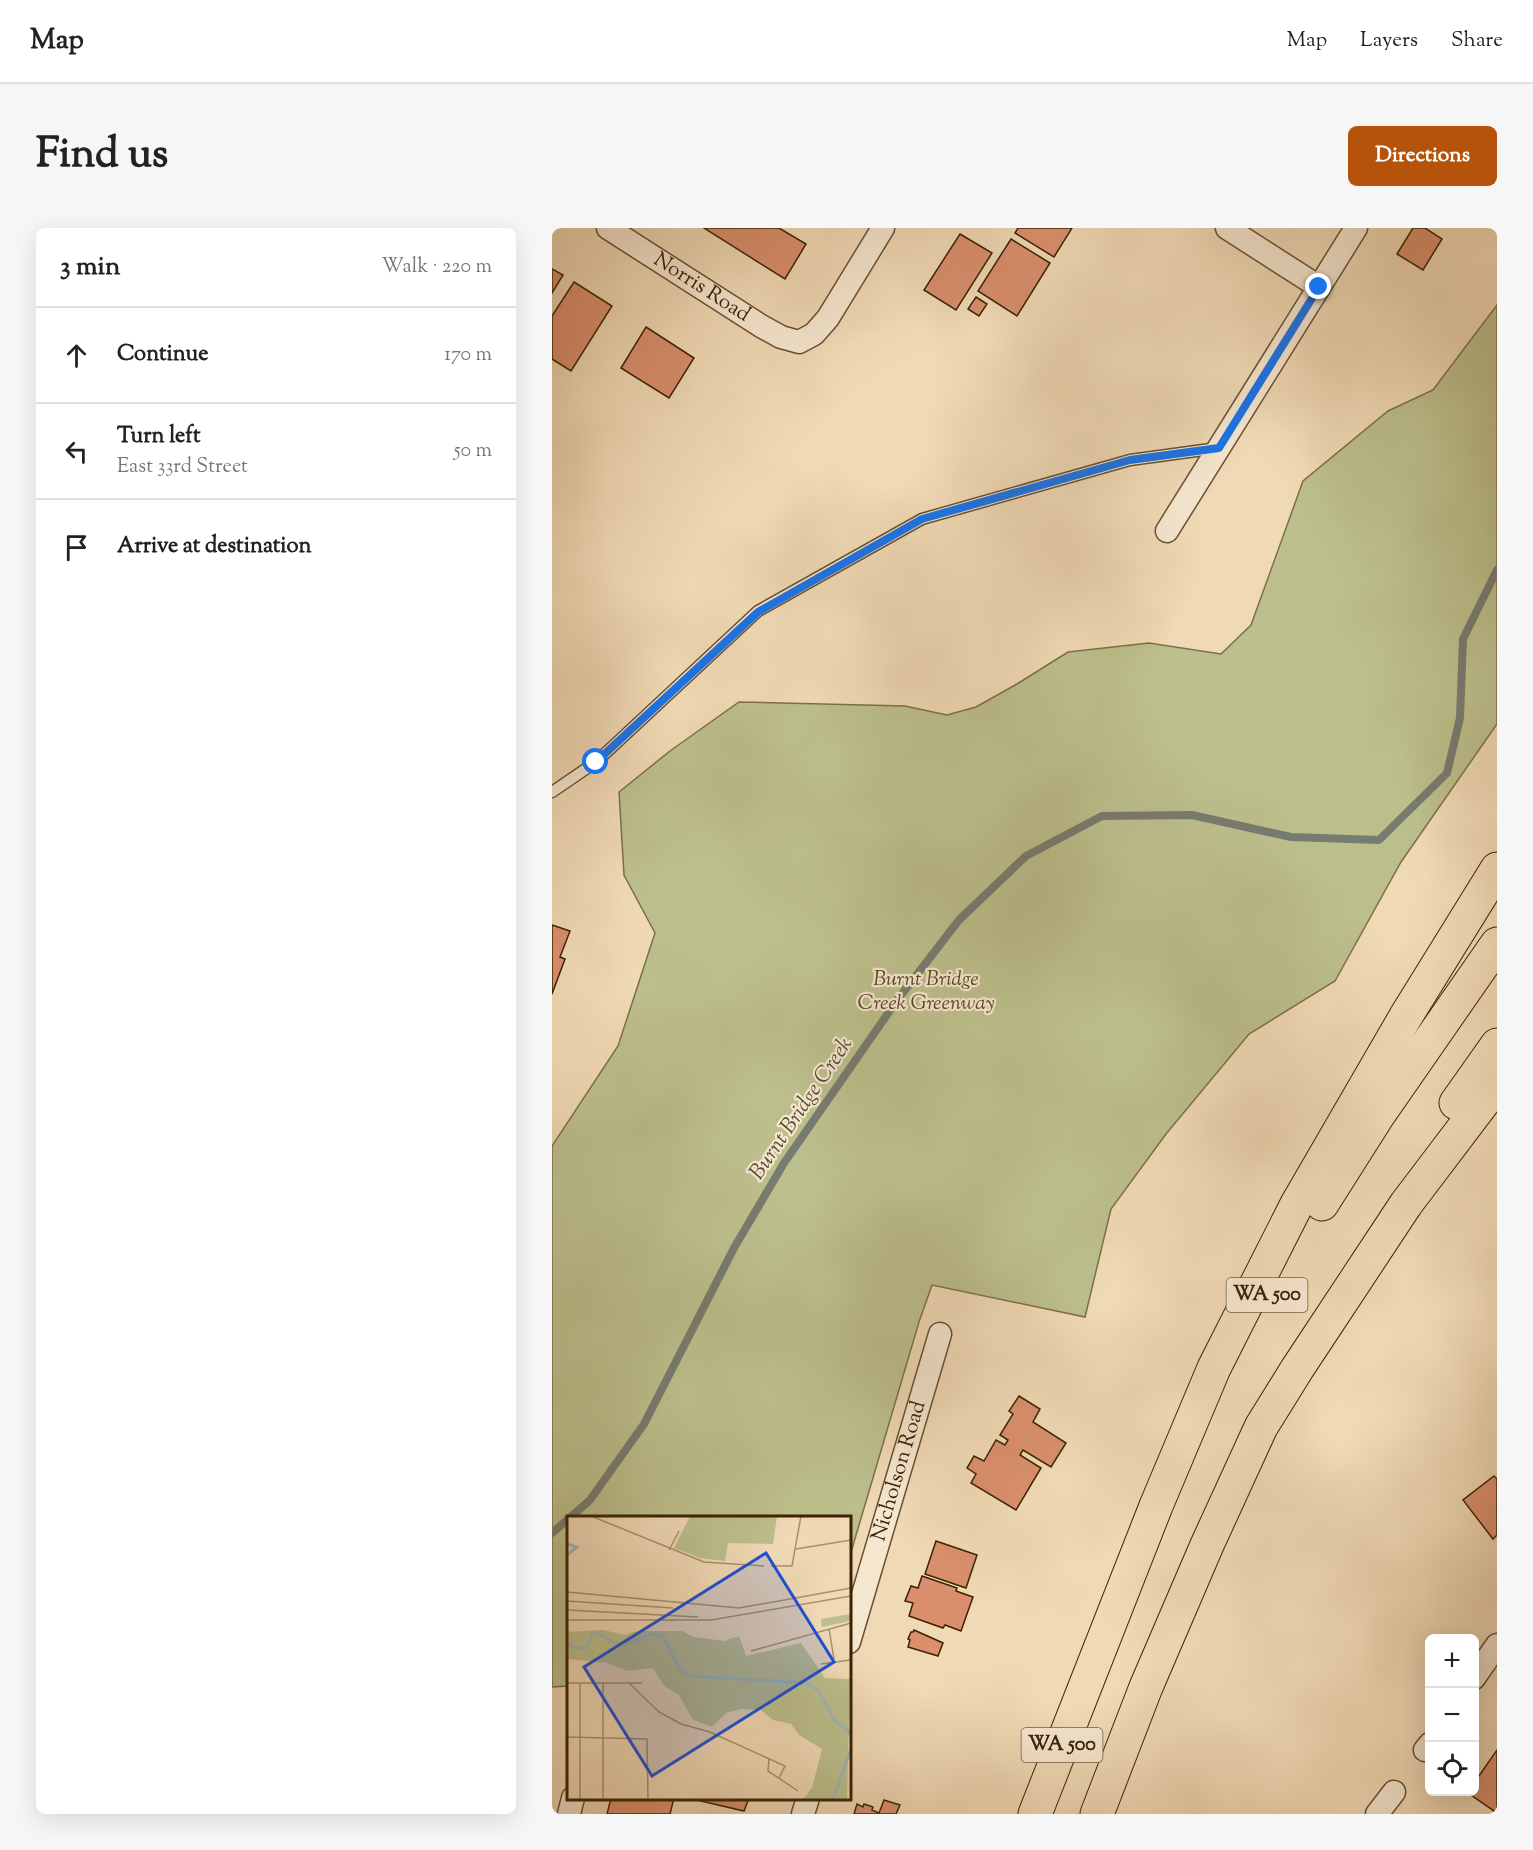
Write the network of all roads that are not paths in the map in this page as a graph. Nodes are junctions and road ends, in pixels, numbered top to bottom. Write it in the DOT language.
graph roads {
  1 [pos="608,228"];
  2 [pos="883,228"];
  3 [pos="1227,228"];
  4 [pos="1356,228"];
  5 [pos="1319,287"];
  6 [pos="1219,448"];
  7 [pos="1167,531"];
  8 [pos="552,792"];
  9 [pos="1497,868"];
  10 [pos="1497,944"];
  11 [pos="1497,1045"];
  12 [pos="1497,1084"];
  13 [pos="940,1334"];
  14 [pos="1297,1369"];
  15 [pos="850,1639"];
  16 [pos="1497,1645"];
  17 [pos="1479,1671"];
  18 [pos="1089,1676"];
  19 [pos="1394,1792"];
  20 [pos="573,1799"];
  21 [pos="807,1799"];
  22 [pos="569,1814"];
  23 [pos="803,1814"];
  24 [pos="1035,1814"];
  25 [pos="1097,1814"];
  26 [pos="1377,1814"];
  1 -- 2 [label="street, Norris Road"];
  3 -- 5 [label="street"];
  4 -- 5 [label="street"];
  5 -- 6 [label="street"];
  6 -- 7 [label="street"];
  6 -- 8 [label="lane"];
  9 -- 18 [label="highway"];
  10 -- 18 [label="highway, WA 500"];
  11 -- 14 [label="highway, WA 500"];
  12 -- 14 [label="highway"];
  13 -- 15 [label="street, Nicholson Road"];
  14 -- 25 [label="highway, WA 500"];
  16 -- 17 [label="street"];
  18 -- 24 [label="highway, WA 500"];
  19 -- 26 [label="street"];
  20 -- 22 [label="street"];
  21 -- 23 [label="street"];
}
